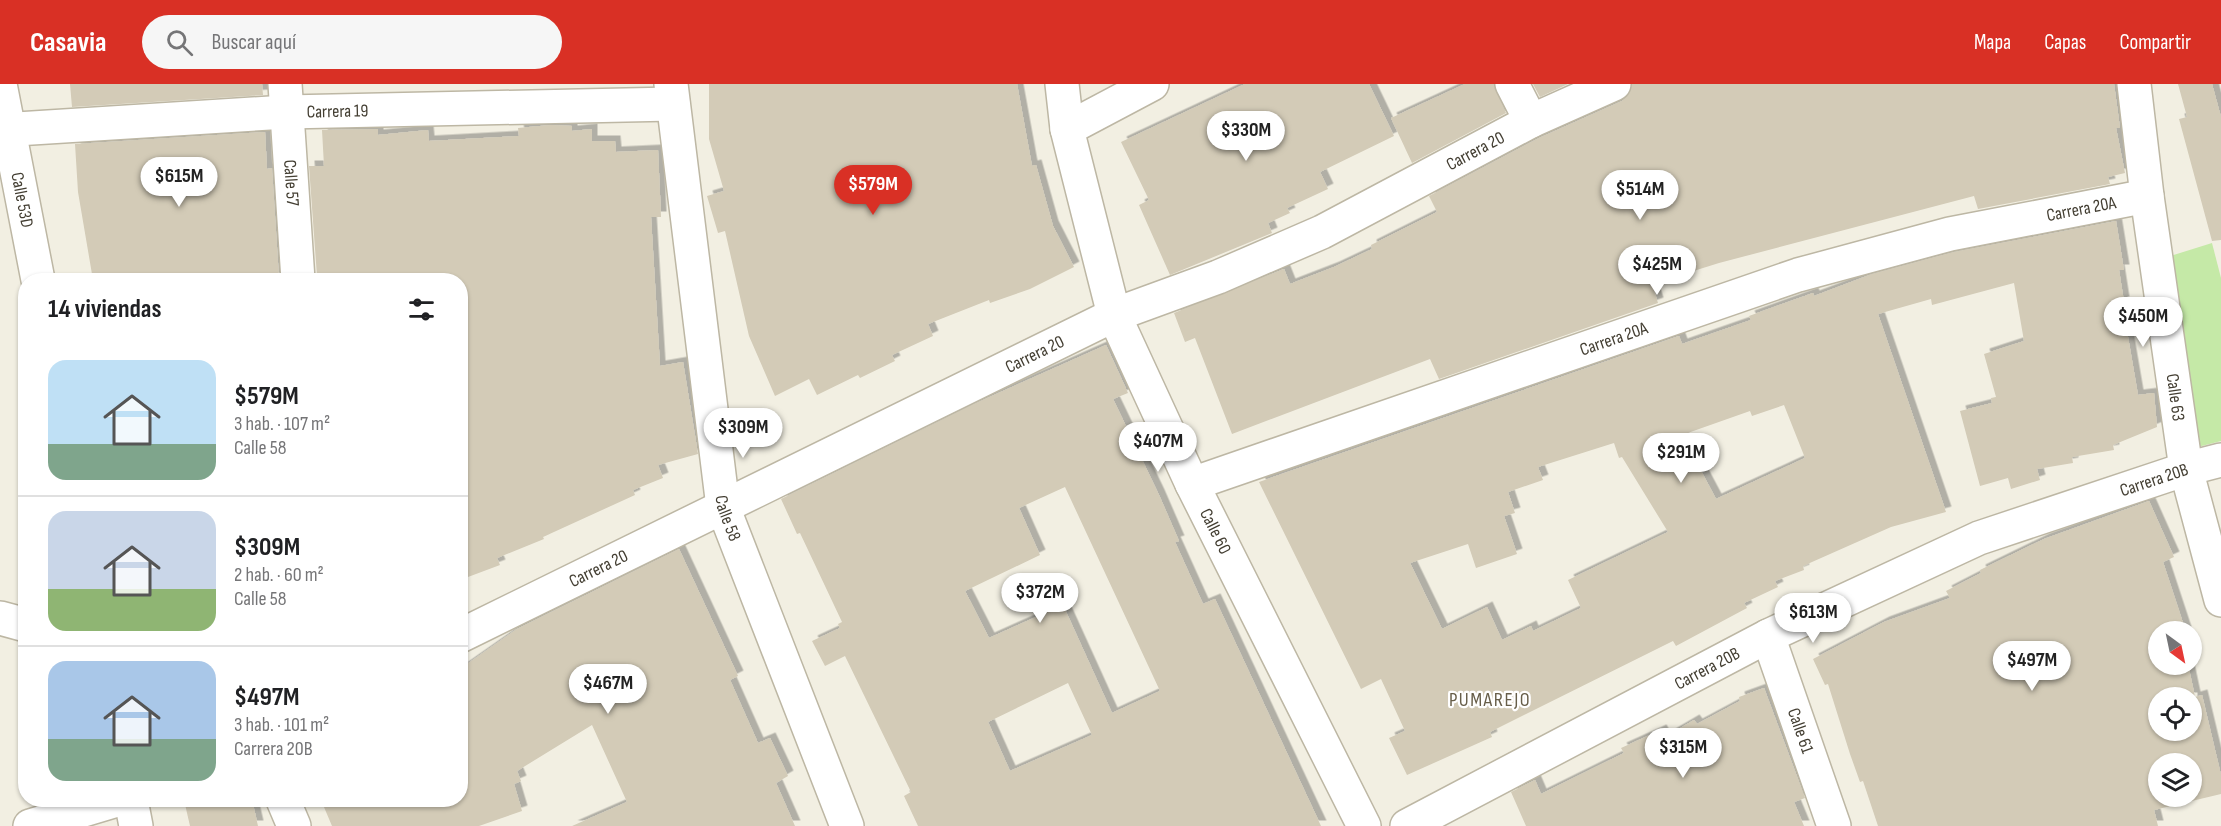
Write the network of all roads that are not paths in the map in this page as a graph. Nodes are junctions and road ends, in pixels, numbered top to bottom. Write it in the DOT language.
graph roads {
  1 [pos="0,84"];
  2 [pos="1062,84"];
  3 [pos="1152,84"];
  4 [pos="1512,84"];
  5 [pos="1614,84"];
  6 [pos="2134,84"];
  7 [pos="672,94"];
  8 [pos="285,98"];
  9 [pos="1531,121"];
  10 [pos="1067,129"];
  11 [pos="5,130"];
  12 [pos="2147,196"];
  13 [pos="36,273"];
  14 [pos="298,273"];
  15 [pos="1114,315"];
  16 [pos="2221,460"];
  17 [pos="2186,469"];
  18 [pos="1191,484"];
  19 [pos="723,507"];
  20 [pos="2221,600"];
  21 [pos="0,618"];
  22 [pos="18,623"];
  23 [pos="468,632"];
  24 [pos="1768,636"];
  25 [pos="94,807"];
  26 [pos="132,807"];
  27 [pos="286,807"];
  28 [pos="30,826"];
  29 [pos="136,826"];
  30 [pos="294,826"];
  31 [pos="847,826"];
  32 [pos="1364,826"];
  33 [pos="1407,826"];
  34 [pos="1834,826"];
  1 -- 11 [label="street, Calle 53D"];
  2 -- 10 [label="street, Calle 60"];
  3 -- 10 [label="street"];
  4 -- 9 [label="street"];
  5 -- 9 [label="street, Carrera 20"];
  6 -- 12 [label="street, Calle 63"];
  7 -- 8 [label="street, Carrera 19"];
  7 -- 19 [label="street, Calle 58"];
  8 -- 11 [label="street, Carrera 19"];
  8 -- 14 [label="street, Calle 57"];
  9 -- 15 [label="street, Carrera 20"];
  10 -- 15 [label="street, Calle 60"];
  11 -- 13 [label="street, Calle 53D"];
  12 -- 17 [label="street, Calle 63"];
  12 -- 18 [label="street, Carrera 20A"];
  15 -- 18 [label="street, Calle 60"];
  15 -- 19 [label="street, Carrera 20"];
  16 -- 17 [label="street, Carrera 20B"];
  17 -- 20 [label="street, Calle 63"];
  17 -- 24 [label="street, Carrera 20B"];
  18 -- 32 [label="street, Calle 60"];
  19 -- 23 [label="street, Carrera 20"];
  19 -- 31 [label="street, Calle 58"];
  21 -- 22 [label="street"];
  24 -- 33 [label="street, Carrera 20B"];
  24 -- 34 [label="street, Calle 61"];
  25 -- 28 [label="street"];
  26 -- 29 [label="street"];
  27 -- 30 [label="street"];
}
